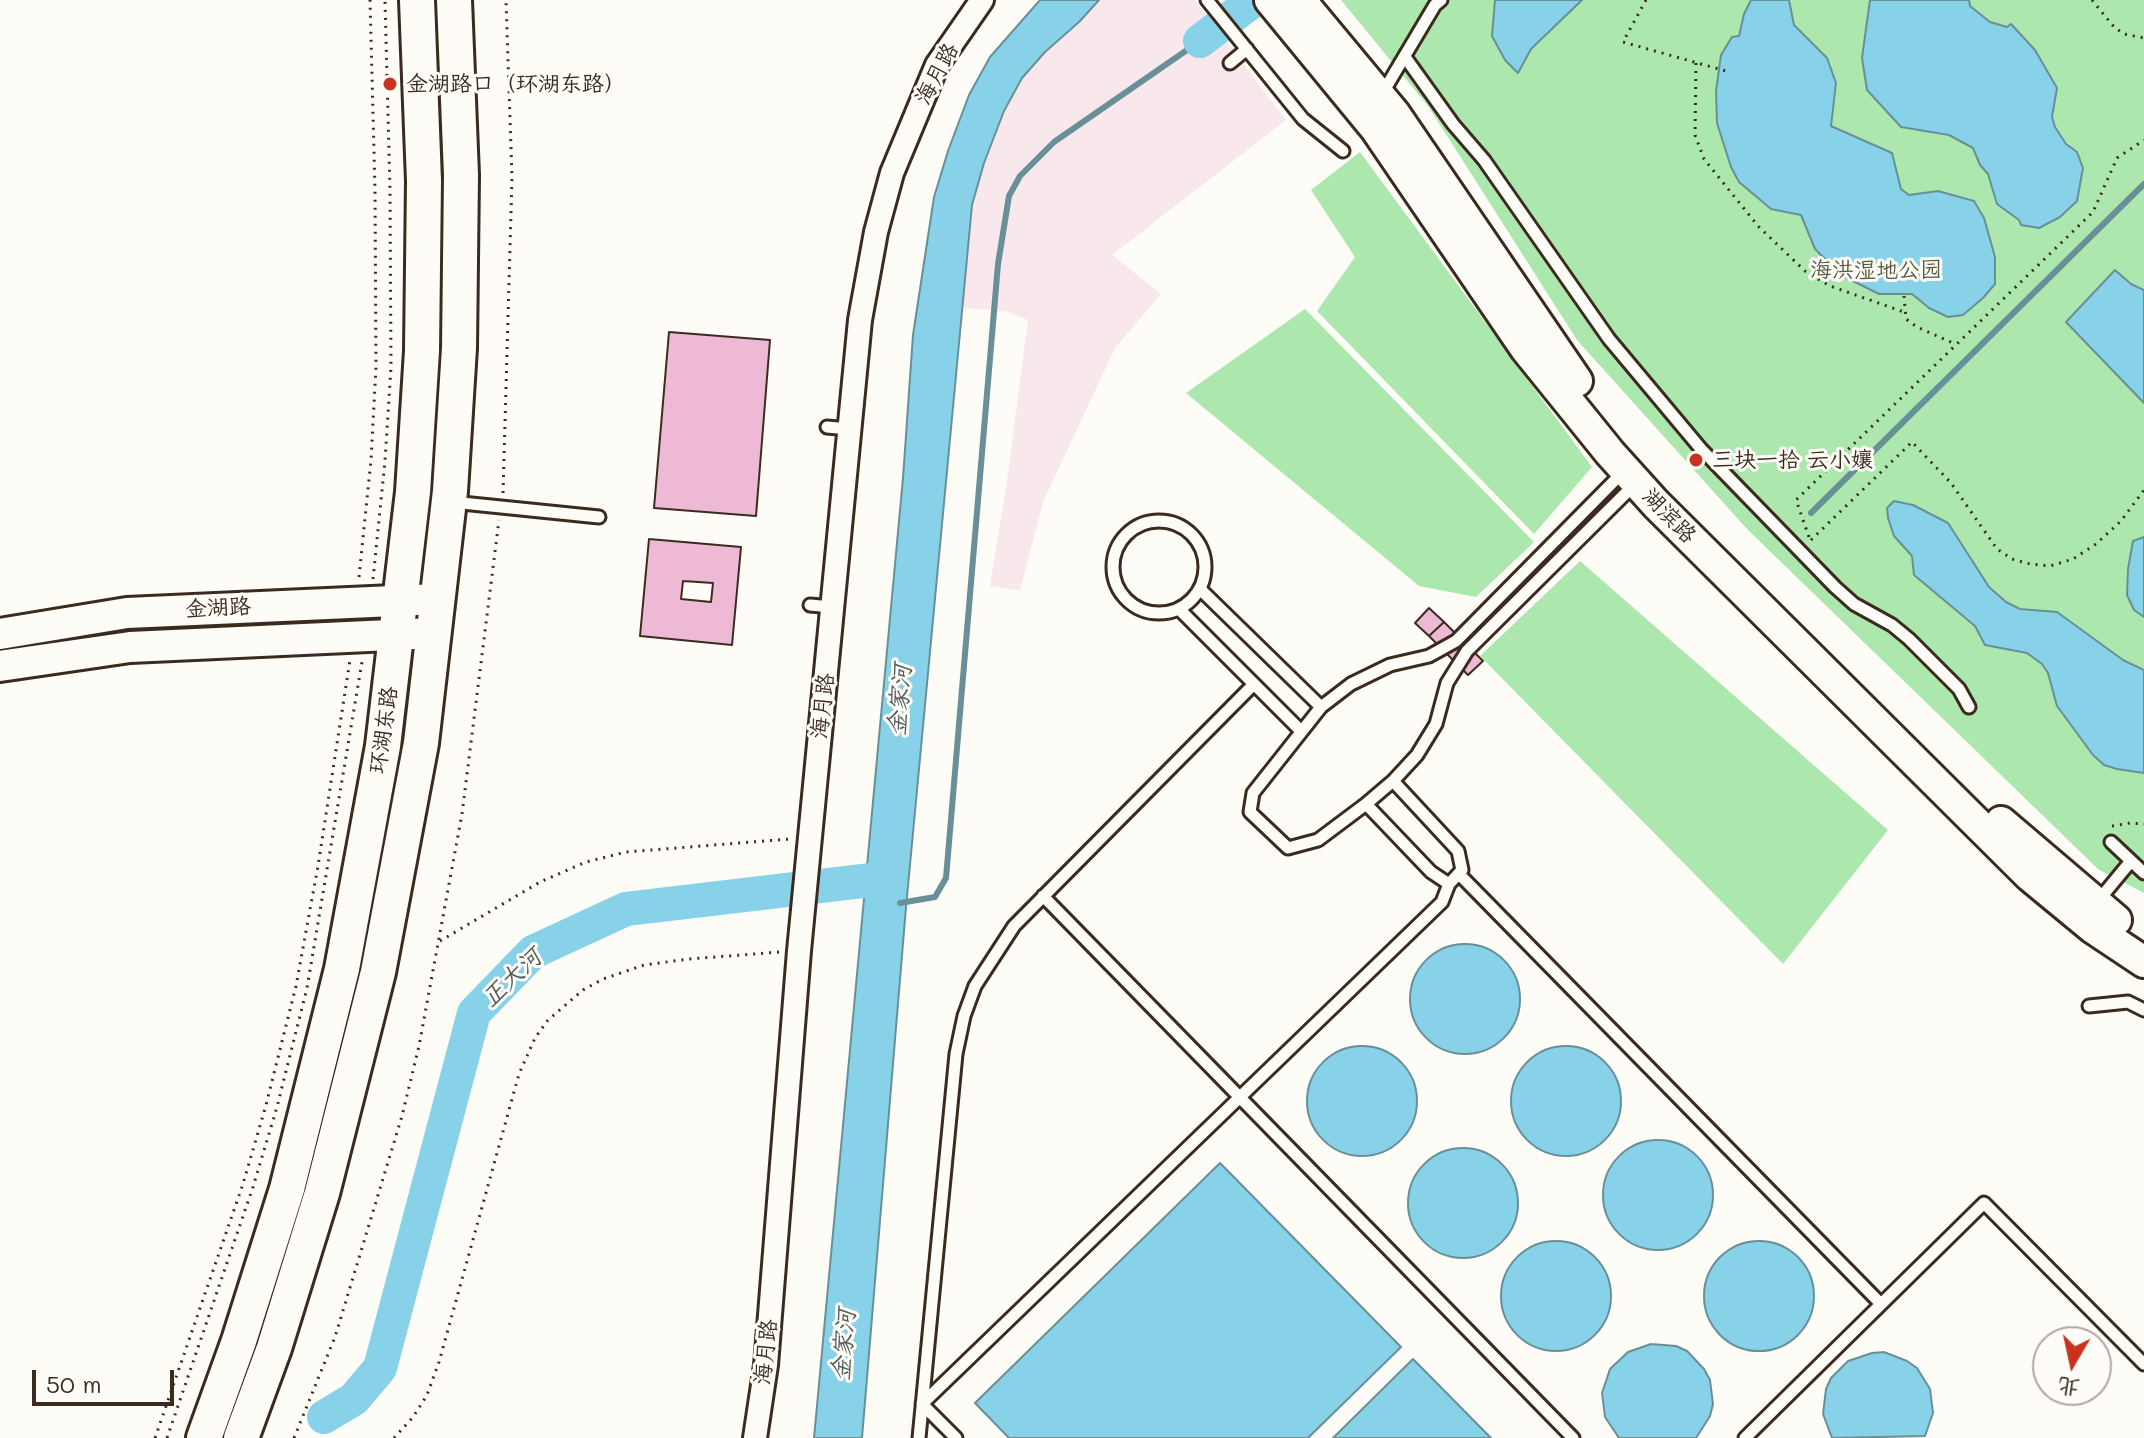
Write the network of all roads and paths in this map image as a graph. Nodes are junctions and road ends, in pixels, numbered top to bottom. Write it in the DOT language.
graph roads {
  1 [pos="370,0"];
  2 [pos="385,0"];
  3 [pos="417,0"];
  4 [pos="454,0"];
  5 [pos="982,0"];
  6 [pos="1207,0"];
  7 [pos="1270,0"];
  8 [pos="1441,0"];
  9 [pos="1646,0"];
  10 [pos="2092,0"];
  11 [pos="1307,20"];
  12 [pos="2144,38"];
  13 [pos="1245,47"];
  14 [pos="1405,57"];
  15 [pos="1230,63"];
  16 [pos="1696,63"];
  17 [pos="1726,71"];
  18 [pos="1381,97"];
  19 [pos="2144,140"];
  20 [pos="1343,151"];
  21 [pos="1904,296"];
  22 [pos="1904,312"];
  23 [pos="1955,344"];
  24 [pos="1631,476"];
  25 [pos="2144,490"];
  26 [pos="430,500"];
  27 [pos="599,517"];
  28 [pos="1811,540"];
  29 [pos="1800,552"];
  30 [pos="1200,589"];
  31 [pos="438,599"];
  32 [pos="376,600"];
  33 [pos="1179,609"];
  34 [pos="434,633"];
  35 [pos="0,634"];
  36 [pos="372,636"];
  37 [pos="0,666"];
  38 [pos="1254,684"];
  39 [pos="1321,707"];
  40 [pos="1969,707"];
  41 [pos="1300,730"];
  42 [pos="1393,781"];
  43 [pos="1366,804"];
  44 [pos="2144,824"];
  45 [pos="2108,829"];
  46 [pos="810,837"];
  47 [pos="2111,842"];
  48 [pos="2131,861"];
  49 [pos="2144,873"];
  50 [pos="1459,874"];
  51 [pos="1449,884"];
  52 [pos="1043,896"];
  53 [pos="2096,903"];
  54 [pos="2144,940"];
  55 [pos="438,942"];
  56 [pos="799,951"];
  57 [pos="2144,962"];
  58 [pos="2089,1006"];
  59 [pos="2144,1010"];
  60 [pos="1239,1097"];
  61 [pos="1881,1304"];
  62 [pos="2144,1364"];
  63 [pos="922,1404"];
  64 [pos="155,1438"];
  65 [pos="167,1438"];
  66 [pos="204,1438"];
  67 [pos="241,1438"];
  68 [pos="394,1438"];
  69 [pos="755,1438"];
  70 [pos="919,1438"];
  71 [pos="956,1438"];
  72 [pos="1573,1438"];
  73 [pos="1745,1438"];
  1 -- 32 [label="path"];
  2 -- 32 [label="path"];
  3 -- 26 [label="main road, 环湖东路"];
  4 -- 26 [label="main road, 环湖东路"];
  5 -- 46 [label="street, 海月路"];
  6 -- 13 [label="lane"];
  7 -- 11 [label="main road, 湖滨路"];
  8 -- 14 [label="lane"];
  9 -- 16 [label="path"];
  10 -- 12 [label="path"];
  11 -- 18 [label="main road, 湖滨路"];
  11 -- 24 [label="main road, 湖滨路"];
  13 -- 15 [label="lane"];
  13 -- 20 [label="lane"];
  14 -- 18 [label="lane"];
  14 -- 29 [label="lane"];
  16 -- 17 [label="path"];
  16 -- 22 [label="path"];
  18 -- 53 [label="main road, 湖滨路"];
  19 -- 23 [label="path"];
  21 -- 22 [label="path"];
  22 -- 23 [label="path"];
  23 -- 28 [label="path"];
  24 -- 39 [label="lane"];
  24 -- 42 [label="lane"];
  24 -- 57 [label="main road, 湖滨路"];
  25 -- 28 [label="path"];
  26 -- 27 [label="lane"];
  26 -- 31 [label="main road, 环湖东路"];
  26 -- 32 [label="main road, 环湖东路"];
  28 -- 29 [label="path"];
  29 -- 40 [label="lane"];
  30 -- 33 [label="lane"];
  30 -- 33 [label="lane"];
  30 -- 39 [label="lane"];
  31 -- 32 [label="main road, 金湖路"];
  31 -- 34 [label="main road, 环湖东路"];
  32 -- 35 [label="main road, 金湖路"];
  32 -- 36 [label="main road, 环湖东路"];
  33 -- 38 [label="lane"];
  34 -- 36 [label="main road, 金湖路"];
  34 -- 67 [label="main road, 环湖东路"];
  36 -- 37 [label="main road, 金湖路"];
  36 -- 64 [label="path"];
  36 -- 65 [label="path"];
  36 -- 66 [label="main road, 环湖东路"];
  38 -- 41 [label="lane"];
  38 -- 52 [label="lane"];
  39 -- 41 [label="lane"];
  41 -- 43 [label="lane"];
  42 -- 43 [label="lane"];
  42 -- 50 [label="lane"];
  43 -- 51 [label="lane"];
  44 -- 45 [label="path"];
  46 -- 55 [label="path"];
  46 -- 56 [label="street, 海月路"];
  47 -- 48 [label="lane"];
  48 -- 49 [label="lane"];
  48 -- 53 [label="lane"];
  50 -- 51 [label="lane"];
  50 -- 61 [label="lane"];
  51 -- 60 [label="lane"];
  52 -- 60 [label="lane"];
  52 -- 63 [label="lane"];
  53 -- 54 [label="main road, 湖滨路"];
  56 -- 68 [label="path"];
  56 -- 69 [label="street, 海月路"];
  58 -- 59 [label="lane"];
  60 -- 63 [label="lane"];
  60 -- 72 [label="lane"];
  61 -- 62 [label="lane"];
  61 -- 73 [label="lane"];
  63 -- 70 [label="lane"];
  63 -- 71 [label="lane"];
}
